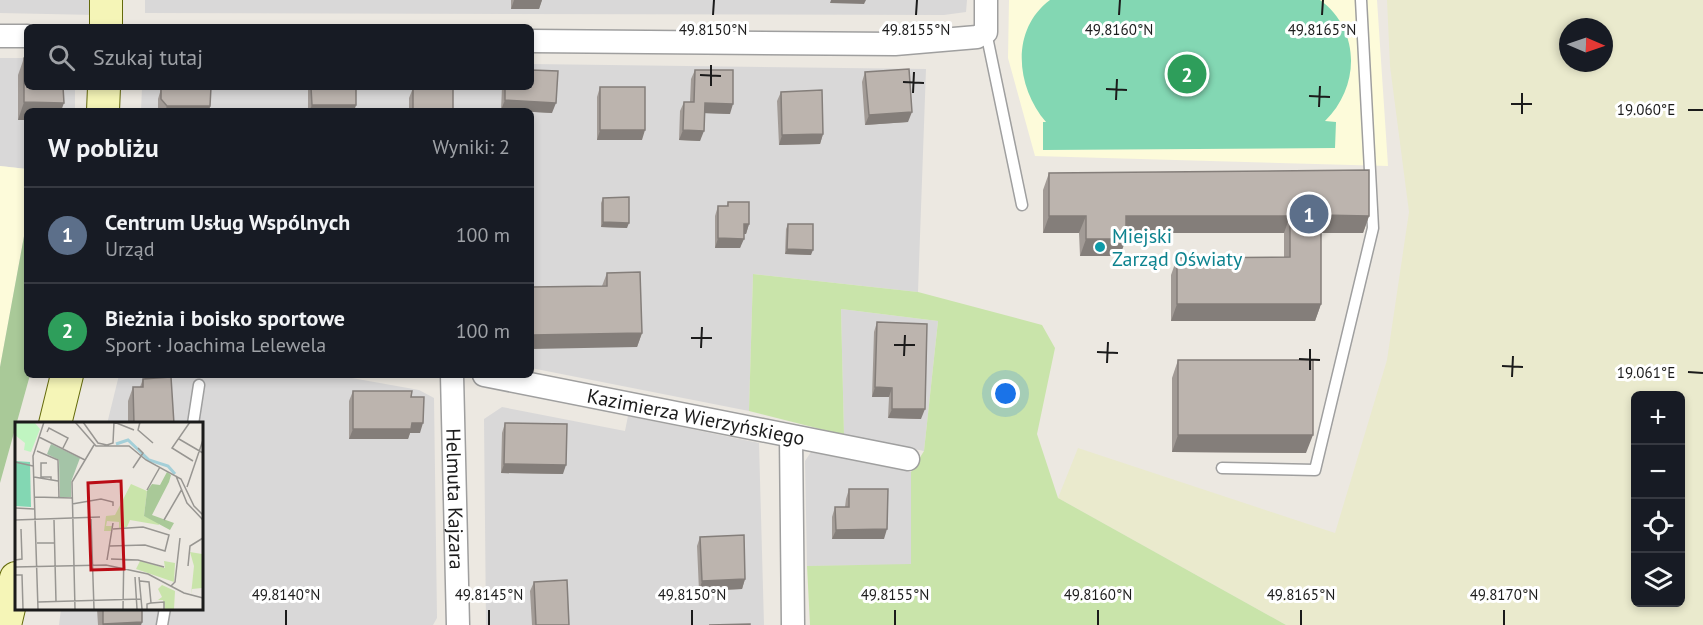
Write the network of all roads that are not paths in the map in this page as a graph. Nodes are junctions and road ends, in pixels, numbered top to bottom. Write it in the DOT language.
graph roads {
  1 [pos="106,0"];
  2 [pos="986,0"];
  3 [pos="1361,0"];
  4 [pos="106,24"];
  5 [pos="986,32"];
  6 [pos="0,36"];
  7 [pos="24,36"];
  8 [pos="534,41"];
  9 [pos="104,90"];
  10 [pos="103,108"];
  11 [pos="1022,205"];
  12 [pos="66,378"];
  13 [pos="452,378"];
  14 [pos="499,378"];
  15 [pos="199,385"];
  16 [pos="55,422"];
  17 [pos="193,422"];
  18 [pos="791,437"];
  19 [pos="908,459"];
  20 [pos="1222,468"];
  21 [pos="15,582"];
  22 [pos="165,610"];
  23 [pos="5,625"];
  24 [pos="162,625"];
  25 [pos="458,625"];
  26 [pos="793,625"];
  1 -- 4 [label="street"];
  2 -- 5 [label="street"];
  3 -- 20 [label="lane"];
  5 -- 8 [label="street"];
  5 -- 11 [label="lane"];
  6 -- 7 [label="street"];
  9 -- 10 [label="street"];
  12 -- 16 [label="street"];
  13 -- 25 [label="street, Helmuta Kajzara"];
  14 -- 18 [label="street, Kazimierza Wierzyńskiego"];
  15 -- 17 [label="lane"];
  18 -- 19 [label="street, Kazimierza Wierzyńskiego"];
  18 -- 26 [label="street"];
  21 -- 23 [label="street"];
  22 -- 24 [label="lane"];
}
